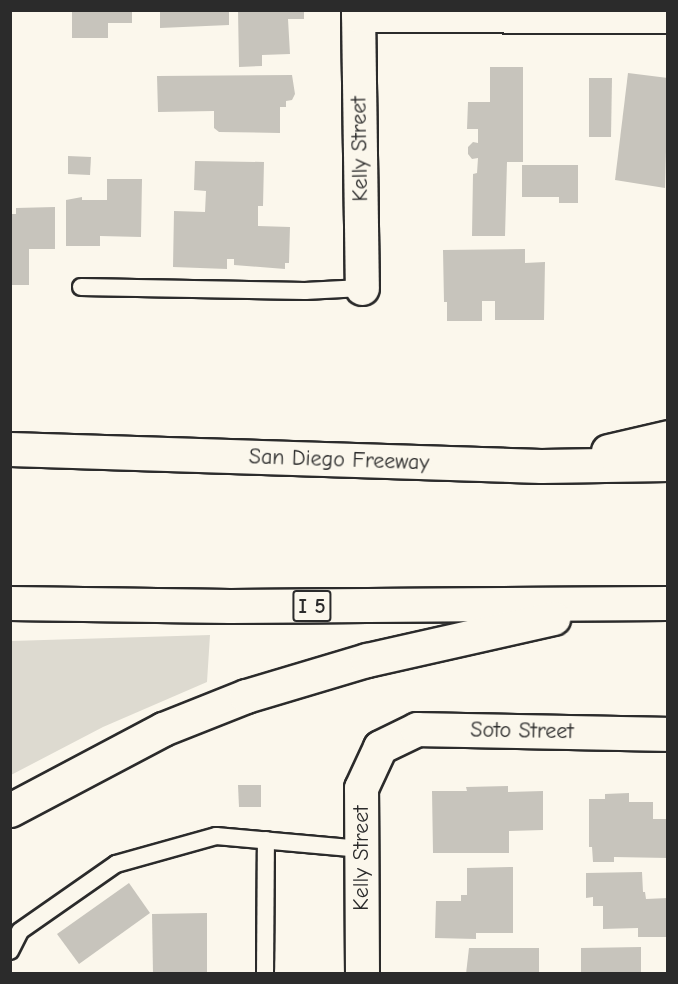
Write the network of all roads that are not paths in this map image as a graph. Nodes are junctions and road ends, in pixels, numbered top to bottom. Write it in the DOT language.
graph roads {
  1 [pos="358,13"];
  2 [pos="668,16"];
  3 [pos="81,287"];
  4 [pos="362,288"];
  5 [pos="668,437"];
  6 [pos="10,449"];
  7 [pos="668,464"];
  8 [pos="541,466"];
  9 [pos="10,603"];
  10 [pos="668,603"];
  11 [pos="613,604"];
  12 [pos="668,734"];
  13 [pos="380,747"];
  14 [pos="10,810"];
  15 [pos="266,840"];
  16 [pos="362,849"];
  17 [pos="10,951"];
  18 [pos="265,974"];
  19 [pos="362,974"];
  1 -- 2 [label="main road"];
  1 -- 4 [label="main road, Kelly Street"];
  3 -- 4 [label="lane"];
  5 -- 8 [label="main road"];
  6 -- 8 [label="main road, San Diego Freeway"];
  7 -- 8 [label="main road, San Diego Freeway"];
  9 -- 11 [label="main road, I 5"];
  10 -- 11 [label="main road, I 5"];
  11 -- 14 [label="main road"];
  12 -- 13 [label="main road, Soto Street"];
  13 -- 16 [label="main road, Kelly Street"];
  15 -- 16 [label="lane"];
  15 -- 17 [label="lane"];
  15 -- 18 [label="lane"];
  16 -- 19 [label="main road, Kelly Street"];
}
